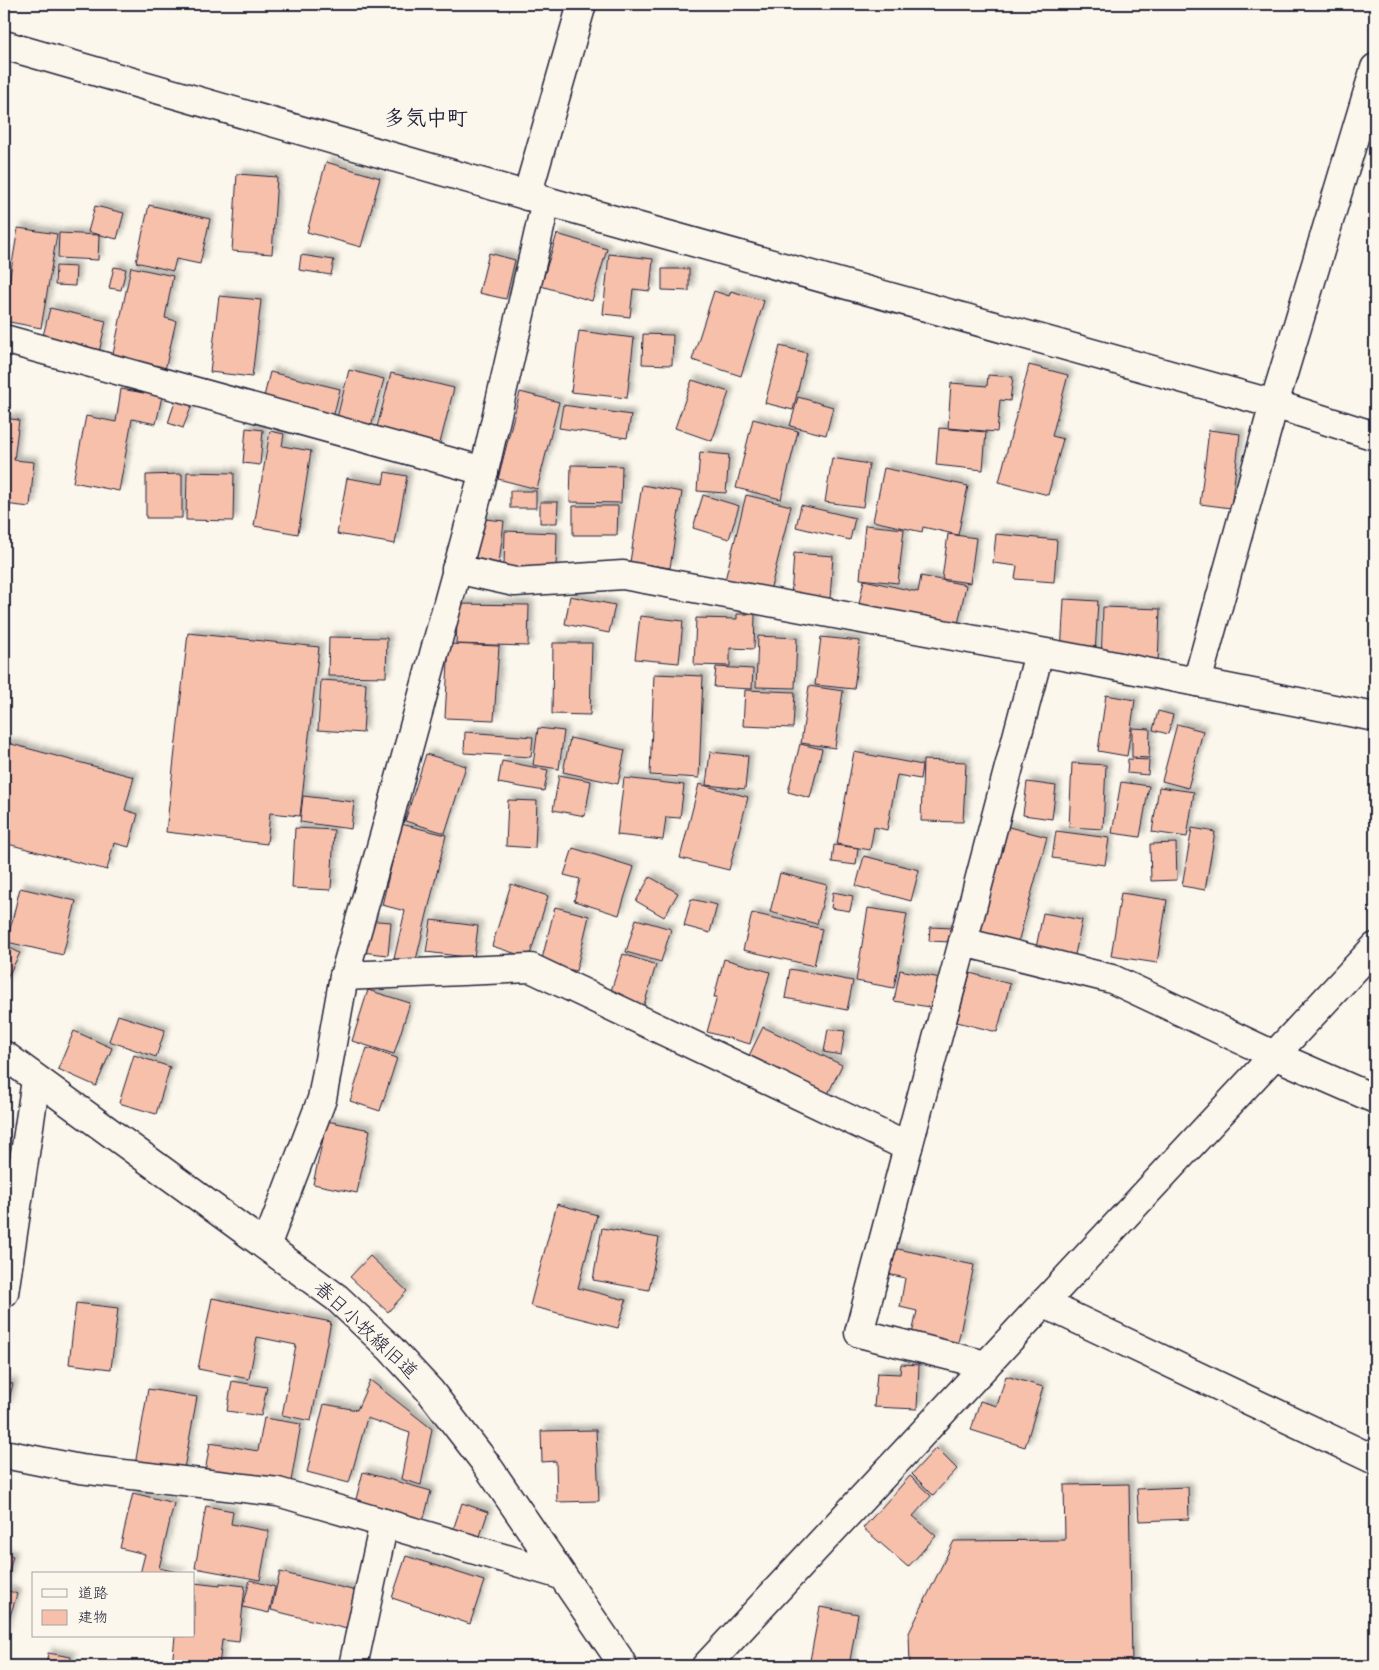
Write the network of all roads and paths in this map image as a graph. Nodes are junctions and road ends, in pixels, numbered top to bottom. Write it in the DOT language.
graph roads {
  1 [pos="582,4"];
  2 [pos="4,45"];
  3 [pos="1375,68"];
  4 [pos="536,198"];
  5 [pos="4,339"];
  6 [pos="1274,404"];
  7 [pos="1375,436"];
  8 [pos="484,471"];
  9 [pos="456,569"];
  10 [pos="1040,652"];
  11 [pos="1197,682"];
  12 [pos="1375,717"];
  13 [pos="963,942"];
  14 [pos="1375,947"];
  15 [pos="344,976"];
  16 [pos="1274,1054"];
  17 [pos="4,1055"];
  18 [pos="36,1080"];
  19 [pos="1375,1100"];
  20 [pos="908,1147"];
  21 [pos="266,1246"];
  22 [pos="4,1293"];
  23 [pos="1043,1303"];
  24 [pos="986,1365"];
  25 [pos="4,1454"];
  26 [pos="1375,1460"];
  27 [pos="384,1523"];
  28 [pos="562,1575"];
  29 [pos="353,1666"];
  30 [pos="623,1666"];
  31 [pos="706,1666"];
  1 -- 4 [label="street"];
  2 -- 4 [label="street"];
  3 -- 6 [label="street"];
  4 -- 6 [label="street"];
  4 -- 8 [label="street"];
  5 -- 8 [label="street"];
  6 -- 7 [label="street"];
  6 -- 11 [label="street"];
  8 -- 9 [label="street"];
  9 -- 10 [label="street"];
  9 -- 15 [label="street"];
  10 -- 11 [label="street"];
  10 -- 13 [label="street"];
  11 -- 12 [label="street"];
  13 -- 16 [label="street"];
  13 -- 20 [label="street"];
  14 -- 16 [label="street"];
  15 -- 20 [label="street"];
  15 -- 21 [label="street"];
  16 -- 19 [label="street"];
  16 -- 23 [label="street"];
  17 -- 18 [label="street, 春日小牧線旧道"];
  18 -- 21 [label="street, 春日小牧線旧道"];
  18 -- 22 [label="street"];
  20 -- 24 [label="street"];
  21 -- 28 [label="street, 春日小牧線旧道"];
  23 -- 24 [label="street"];
  23 -- 26 [label="street"];
  24 -- 31 [label="street"];
  25 -- 27 [label="street"];
  27 -- 28 [label="street"];
  27 -- 29 [label="street"];
  28 -- 30 [label="street, 春日小牧線旧道"];
}
